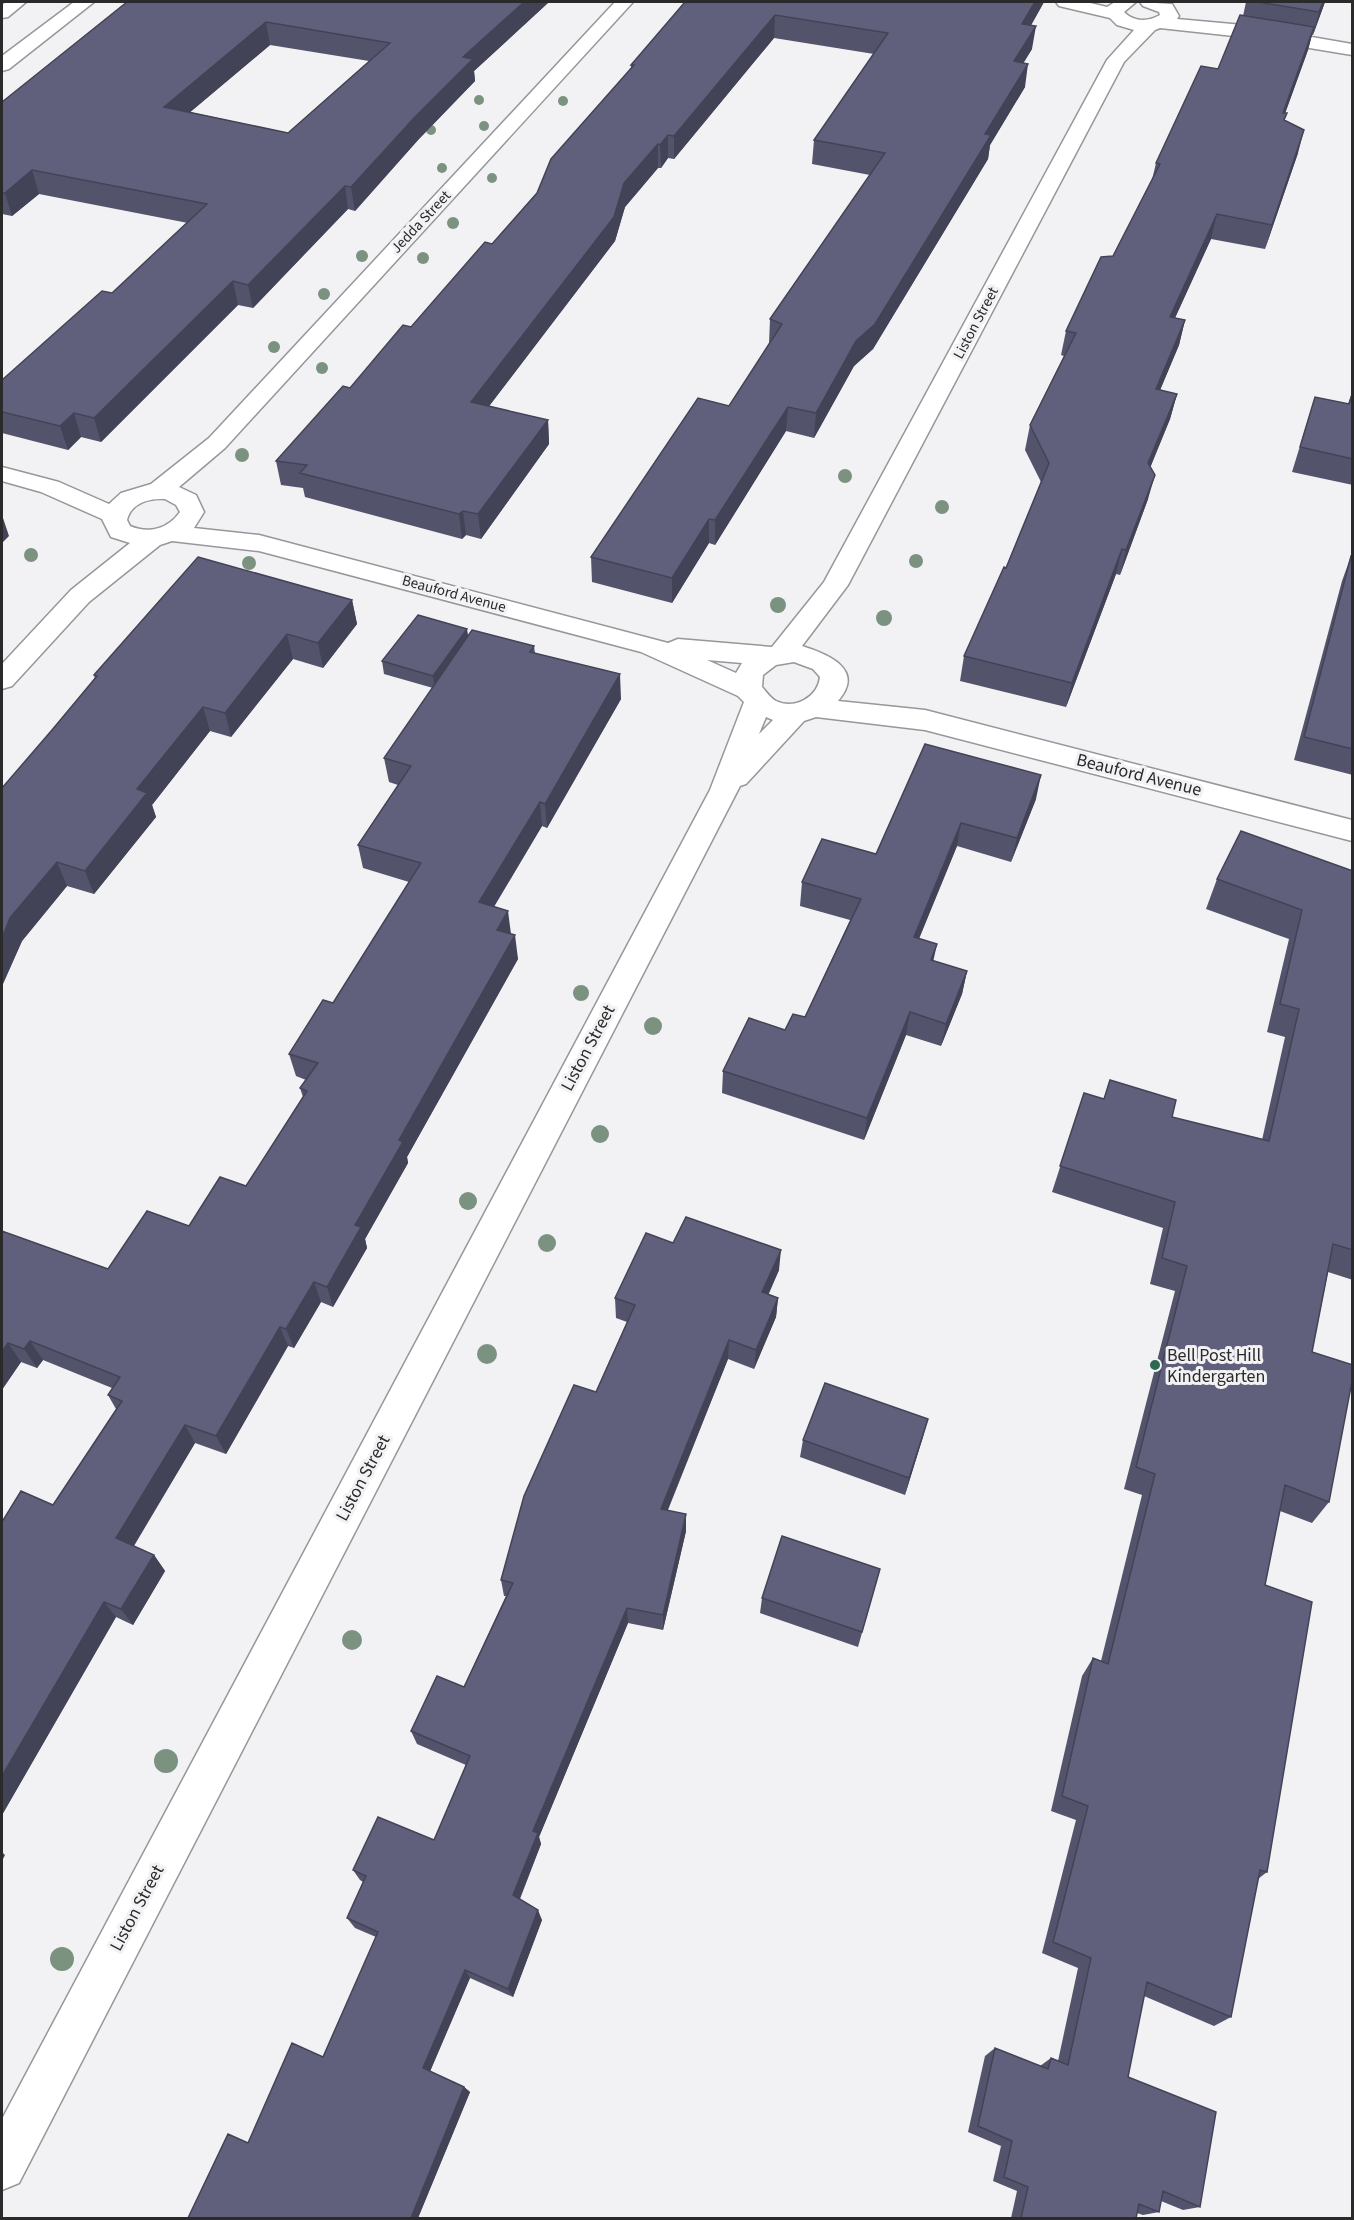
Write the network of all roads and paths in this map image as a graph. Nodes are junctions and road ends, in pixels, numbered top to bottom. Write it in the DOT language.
graph roads {
  1 [pos="17,2"];
  2 [pos="85,2"];
  3 [pos="624,2"];
  4 [pos="1065,2"];
  5 [pos="1118,8"];
  6 [pos="1159,11"];
  7 [pos="2,13"];
  8 [pos="1353,49"];
  9 [pos="1116,60"];
  10 [pos="2,65"];
  11 [pos="218,443"];
  12 [pos="2,474"];
  13 [pos="50,487"];
  14 [pos="150,492"];
  15 [pos="189,506"];
  16 [pos="115,520"];
  17 [pos="161,536"];
  18 [pos="259,543"];
  19 [pos="835,585"];
  20 [pos="80,596"];
  21 [pos="650,645"];
  22 [pos="775,656"];
  23 [pos="826,668"];
  24 [pos="2,680"];
  25 [pos="753,695"];
  26 [pos="806,710"];
  27 [pos="925,720"];
  28 [pos="724,790"];
  29 [pos="1353,831"];
  30 [pos="2,2166"];
  1 -- 7 [label="street"];
  2 -- 10 [label="street"];
  3 -- 11 [label="street, Jedda Street"];
  4 -- 5 [label="street"];
  5 -- 6 [label="street"];
  5 -- 9 [label="street, Liston Street"];
  6 -- 8 [label="street"];
  6 -- 9 [label="street, Liston Street"];
  9 -- 19 [label="street, Liston Street"];
  11 -- 14 [label="street, Jedda Street"];
  11 -- 15 [label="street, Jedda Street"];
  12 -- 13 [label="street"];
  13 -- 14 [label="street"];
  13 -- 16 [label="street"];
  14 -- 15 [label="street"];
  14 -- 16 [label="street"];
  15 -- 17 [label="street"];
  15 -- 18 [label="street, Beauford Avenue"];
  16 -- 17 [label="street"];
  16 -- 20 [label="street"];
  17 -- 18 [label="street, Beauford Avenue"];
  17 -- 20 [label="street"];
  18 -- 21 [label="street, Beauford Avenue"];
  19 -- 22 [label="street, Liston Street"];
  19 -- 23 [label="street, Liston Street"];
  20 -- 24 [label="street"];
  21 -- 22 [label="street, Beauford Avenue"];
  21 -- 25 [label="street, Beauford Avenue"];
  22 -- 23 [label="street"];
  22 -- 25 [label="street"];
  23 -- 26 [label="street"];
  23 -- 27 [label="street, Beauford Avenue"];
  25 -- 26 [label="street"];
  25 -- 28 [label="street, Liston Street"];
  26 -- 27 [label="street, Beauford Avenue"];
  26 -- 28 [label="street, Liston Street"];
  27 -- 29 [label="street, Beauford Avenue"];
  28 -- 30 [label="street, Liston Street"];
}
